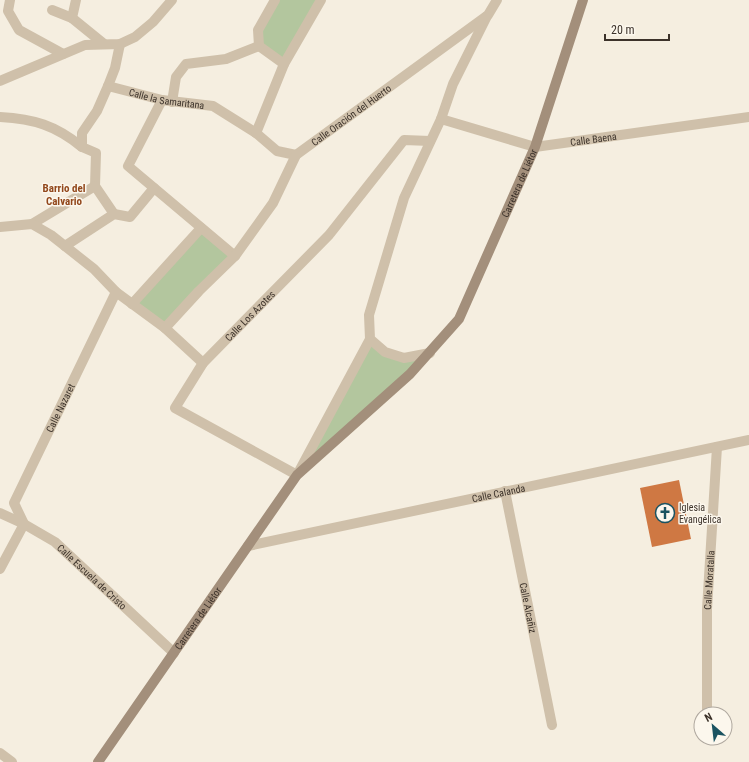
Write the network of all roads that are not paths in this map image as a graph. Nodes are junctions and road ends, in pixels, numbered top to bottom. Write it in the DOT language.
graph roads {
  1 [pos="10,0"];
  2 [pos="76,0"];
  3 [pos="172,0"];
  4 [pos="275,0"];
  5 [pos="321,0"];
  6 [pos="497,0"];
  7 [pos="583,0"];
  8 [pos="52,10"];
  9 [pos="488,15"];
  10 [pos="72,18"];
  11 [pos="104,44"];
  12 [pos="120,44"];
  13 [pos="259,46"];
  14 [pos="63,54"];
  15 [pos="284,64"];
  16 [pos="0,81"];
  17 [pos="108,86"];
  18 [pos="167,101"];
  19 [pos="0,117"];
  20 [pos="749,117"];
  21 [pos="441,118"];
  22 [pos="256,133"];
  23 [pos="430,141"];
  24 [pos="82,147"];
  25 [pos="535,147"];
  26 [pos="296,156"];
  27 [pos="95,186"];
  28 [pos="154,188"];
  29 [pos="114,214"];
  30 [pos="32,224"];
  31 [pos="0,227"];
  32 [pos="201,228"];
  33 [pos="65,246"];
  34 [pos="235,256"];
  35 [pos="116,292"];
  36 [pos="132,304"];
  37 [pos="165,328"];
  38 [pos="370,339"];
  39 [pos="430,353"];
  40 [pos="203,363"];
  41 [pos="749,440"];
  42 [pos="717,446"];
  43 [pos="298,475"];
  44 [pos="506,490"];
  45 [pos="0,513"];
  46 [pos="24,524"];
  47 [pos="248,546"];
  48 [pos="0,569"];
  49 [pos="174,653"];
  50 [pos="707,706"];
  51 [pos="552,725"];
  52 [pos="0,753"];
  53 [pos="12,762"];
  54 [pos="98,762"];
  1 -- 14 [label="street"];
  2 -- 10 [label="street"];
  3 -- 12 [label="street"];
  4 -- 13 [label="street"];
  5 -- 15 [label="street"];
  6 -- 9 [label="street, Calle Oración del Huerto"];
  7 -- 25 [label="street, Carretera de Liétor"];
  8 -- 10 [label="street"];
  9 -- 21 [label="street"];
  9 -- 26 [label="street, Calle Oración del Huerto"];
  10 -- 11 [label="street"];
  11 -- 12 [label="street"];
  11 -- 14 [label="street"];
  12 -- 17 [label="street"];
  13 -- 15 [label="street"];
  13 -- 18 [label="street"];
  14 -- 16 [label="street"];
  15 -- 22 [label="street"];
  17 -- 18 [label="street, Calle la Samaritana"];
  17 -- 24 [label="street"];
  18 -- 22 [label="street, Calle la Samaritana"];
  18 -- 28 [label="street"];
  19 -- 24 [label="street"];
  20 -- 25 [label="street, Calle Baena"];
  21 -- 23 [label="street"];
  21 -- 25 [label="street, Calle Baena"];
  22 -- 26 [label="street, Calle la Samaritana"];
  23 -- 38 [label="street"];
  23 -- 40 [label="street, Calle Los Azotes"];
  24 -- 27 [label="street"];
  25 -- 39 [label="street, Carretera de Liétor"];
  26 -- 34 [label="street, Calle Oración del Huerto"];
  27 -- 29 [label="street"];
  27 -- 30 [label="street"];
  28 -- 29 [label="street"];
  28 -- 32 [label="street"];
  29 -- 33 [label="street"];
  30 -- 31 [label="street"];
  30 -- 33 [label="street"];
  32 -- 34 [label="street"];
  32 -- 36 [label="street"];
  33 -- 35 [label="street"];
  34 -- 37 [label="street, Calle Oración del Huerto"];
  35 -- 36 [label="street"];
  35 -- 46 [label="street, Calle Nazaret"];
  36 -- 37 [label="street"];
  37 -- 40 [label="street"];
  38 -- 39 [label="street"];
  38 -- 43 [label="street, Carretera de Liétor"];
  39 -- 43 [label="street, Carretera de Liétor"];
  40 -- 43 [label="street, Calle Los Azotes"];
  41 -- 42 [label="street, Calle Calanda"];
  42 -- 44 [label="street, Calle Calanda"];
  42 -- 50 [label="street, Calle Moratalla"];
  43 -- 47 [label="street, Carretera de Liétor"];
  44 -- 47 [label="street, Calle Calanda"];
  44 -- 51 [label="street, Calle Alcañiz"];
  45 -- 46 [label="street, Calle Escuela de Cristo"];
  46 -- 48 [label="street"];
  46 -- 49 [label="street, Calle Escuela de Cristo"];
  47 -- 49 [label="street, Carretera de Liétor"];
  49 -- 54 [label="street, Carretera de Liétor"];
  52 -- 53 [label="street"];
}
